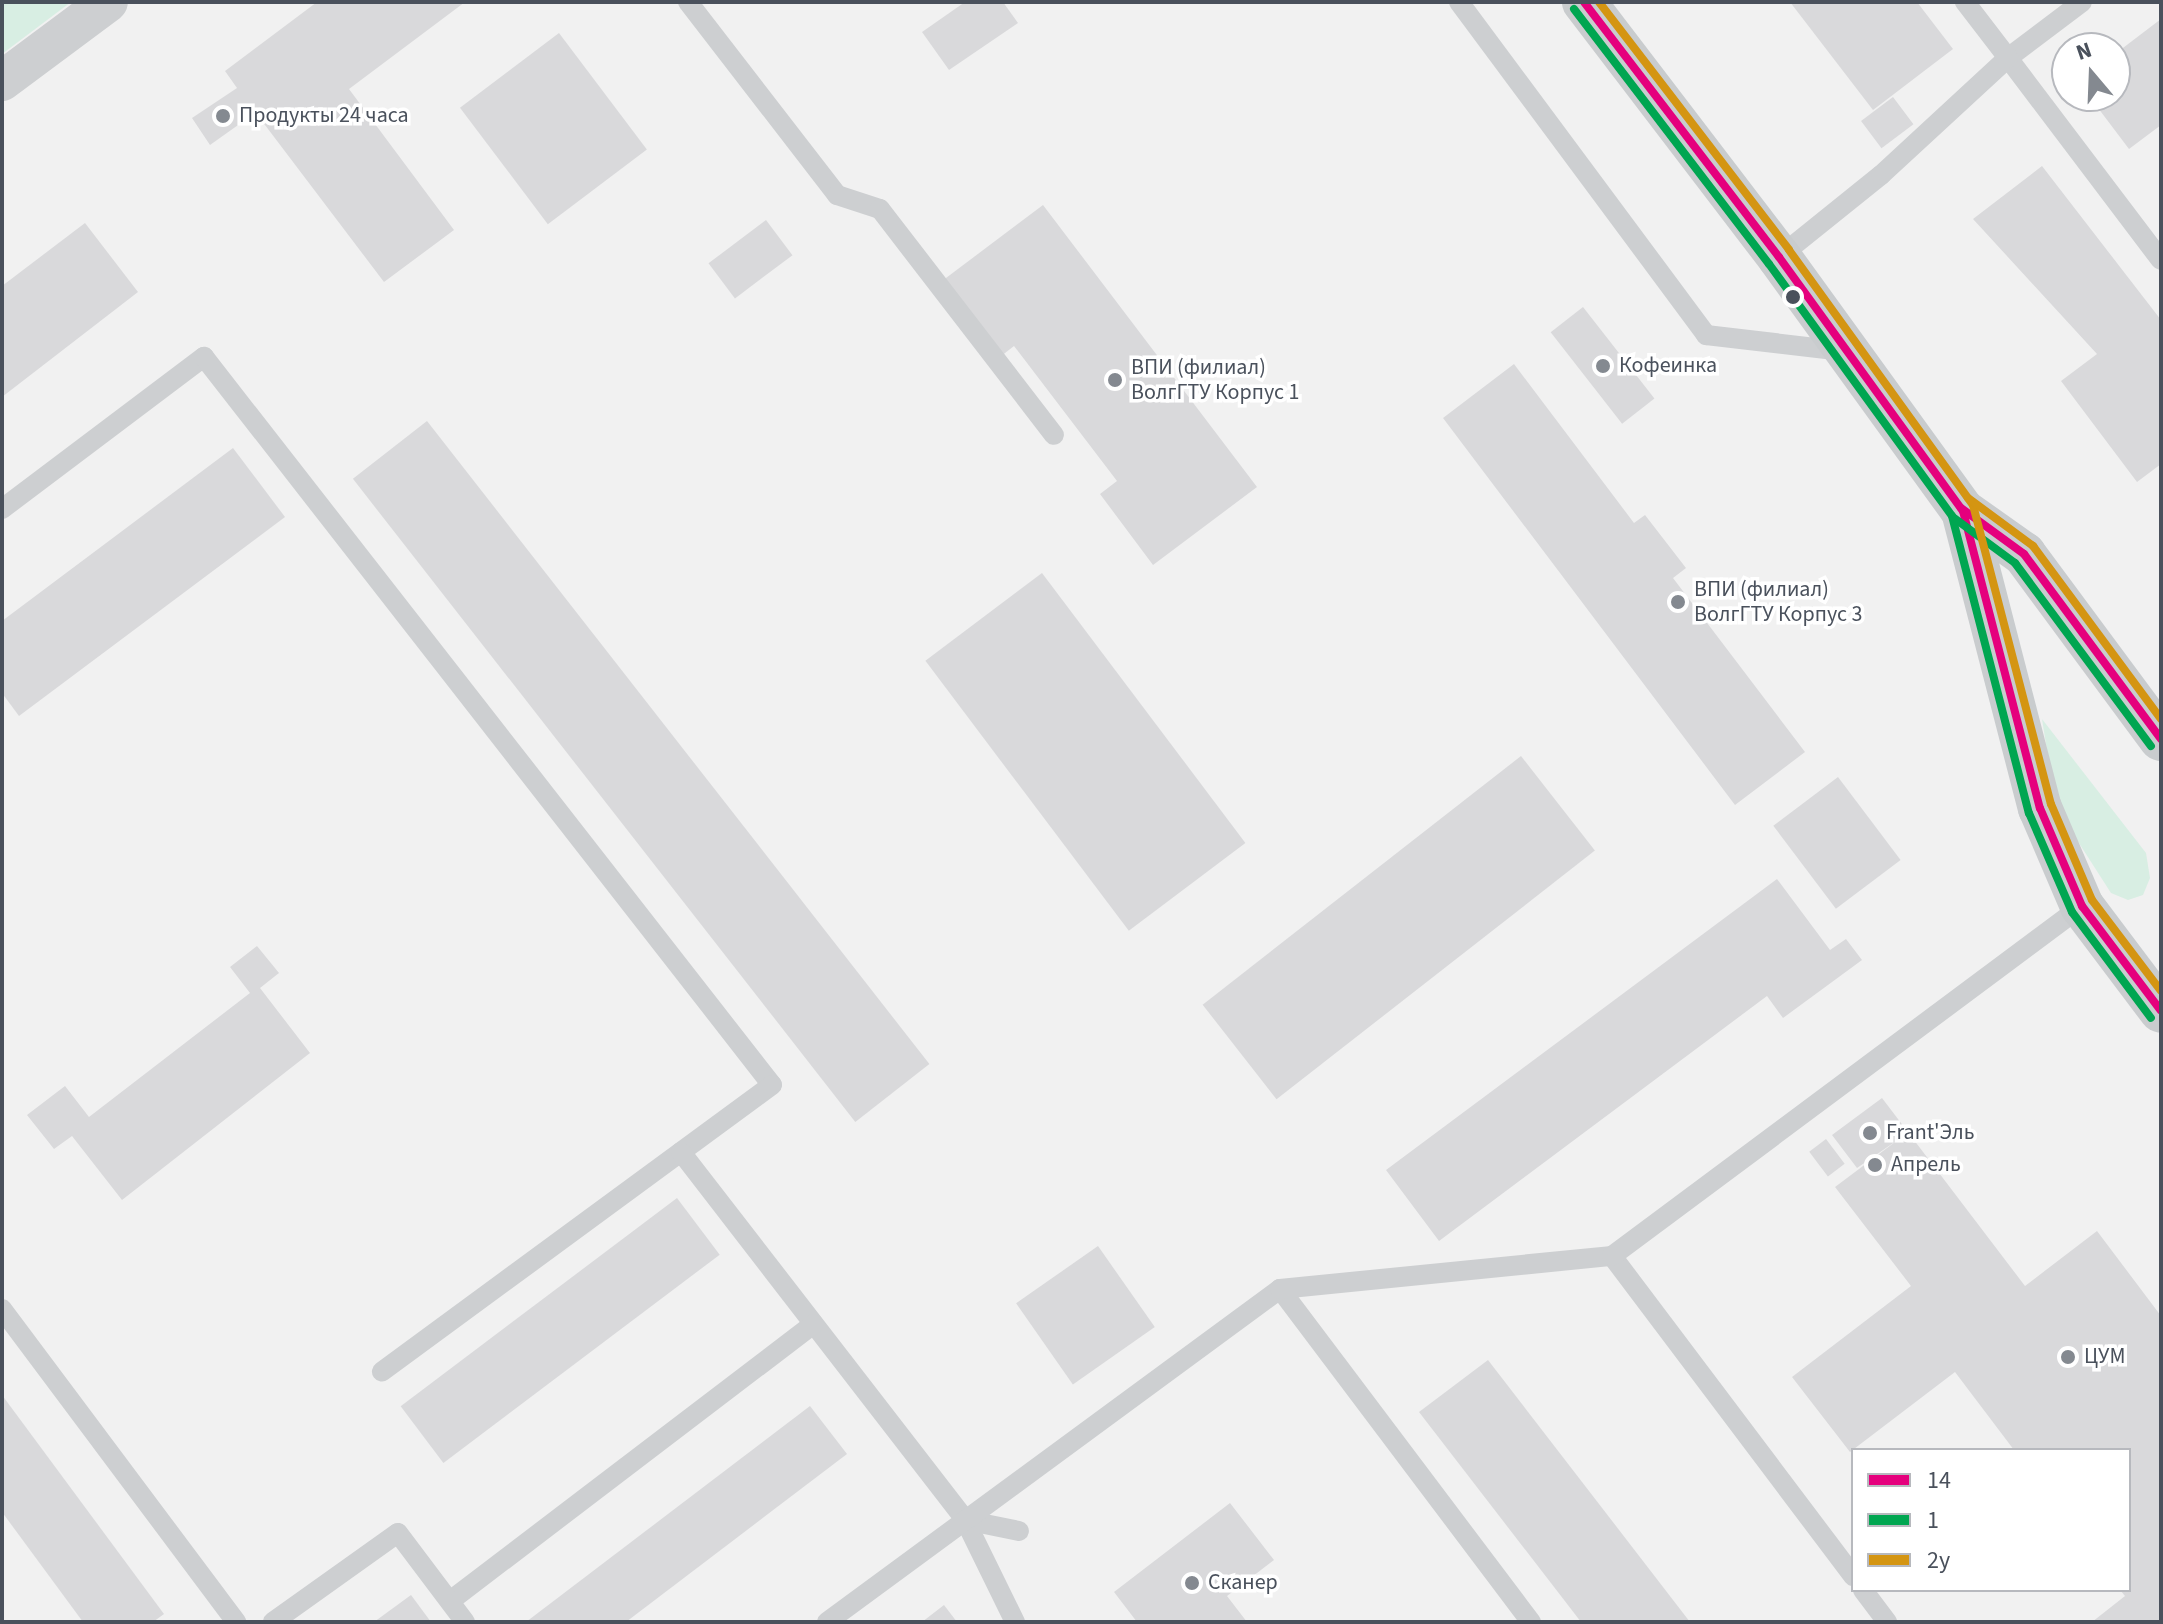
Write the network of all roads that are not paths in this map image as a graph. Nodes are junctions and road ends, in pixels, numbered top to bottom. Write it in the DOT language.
graph roads {
  1 [pos="108,2"];
  2 [pos="688,2"];
  3 [pos="1459,2"];
  4 [pos="1584,2"];
  5 [pos="1965,2"];
  6 [pos="2082,2"];
  7 [pos="2008,58"];
  8 [pos="2,81"];
  9 [pos="1779,257"];
  10 [pos="2161,260"];
  11 [pos="1849,352"];
  12 [pos="1054,435"];
  13 [pos="2,509"];
  14 [pos="1963,511"];
  15 [pos="2161,739"];
  16 [pos="2082,906"];
  17 [pos="2161,1011"];
  18 [pos="681,1152"];
  19 [pos="1612,1256"];
  20 [pos="1280,1289"];
  21 [pos="2,1309"];
  22 [pos="813,1324"];
  23 [pos="382,1372"];
  24 [pos="965,1520"];
  25 [pos="1019,1531"];
  26 [pos="1851,1573"];
  27 [pos="1864,1592"];
  28 [pos="450,1601"];
  29 [pos="236,1622"];
  30 [pos="273,1622"];
  31 [pos="465,1622"];
  32 [pos="827,1622"];
  33 [pos="1015,1622"];
  34 [pos="1531,1622"];
  35 [pos="1887,1622"];
  1 -- 8 [label="street"];
  2 -- 12 [label="lane"];
  3 -- 11 [label="lane"];
  4 -- 9 [label="main road"];
  5 -- 7 [label="lane"];
  6 -- 7 [label="lane"];
  7 -- 9 [label="lane"];
  7 -- 10 [label="lane"];
  9 -- 11 [label="main road"];
  11 -- 14 [label="main road"];
  13 -- 18 [label="lane"];
  14 -- 15 [label="main road"];
  14 -- 16 [label="main road"];
  16 -- 17 [label="main road"];
  16 -- 19 [label="lane"];
  18 -- 22 [label="lane"];
  18 -- 23 [label="lane"];
  19 -- 20 [label="lane"];
  19 -- 26 [label="lane"];
  20 -- 24 [label="lane"];
  20 -- 34 [label="lane"];
  21 -- 29 [label="lane"];
  22 -- 24 [label="lane"];
  22 -- 28 [label="lane"];
  24 -- 25 [label="lane"];
  24 -- 32 [label="lane"];
  24 -- 33 [label="lane"];
  27 -- 35 [label="lane"];
  28 -- 30 [label="lane"];
  28 -- 31 [label="lane"];
}
